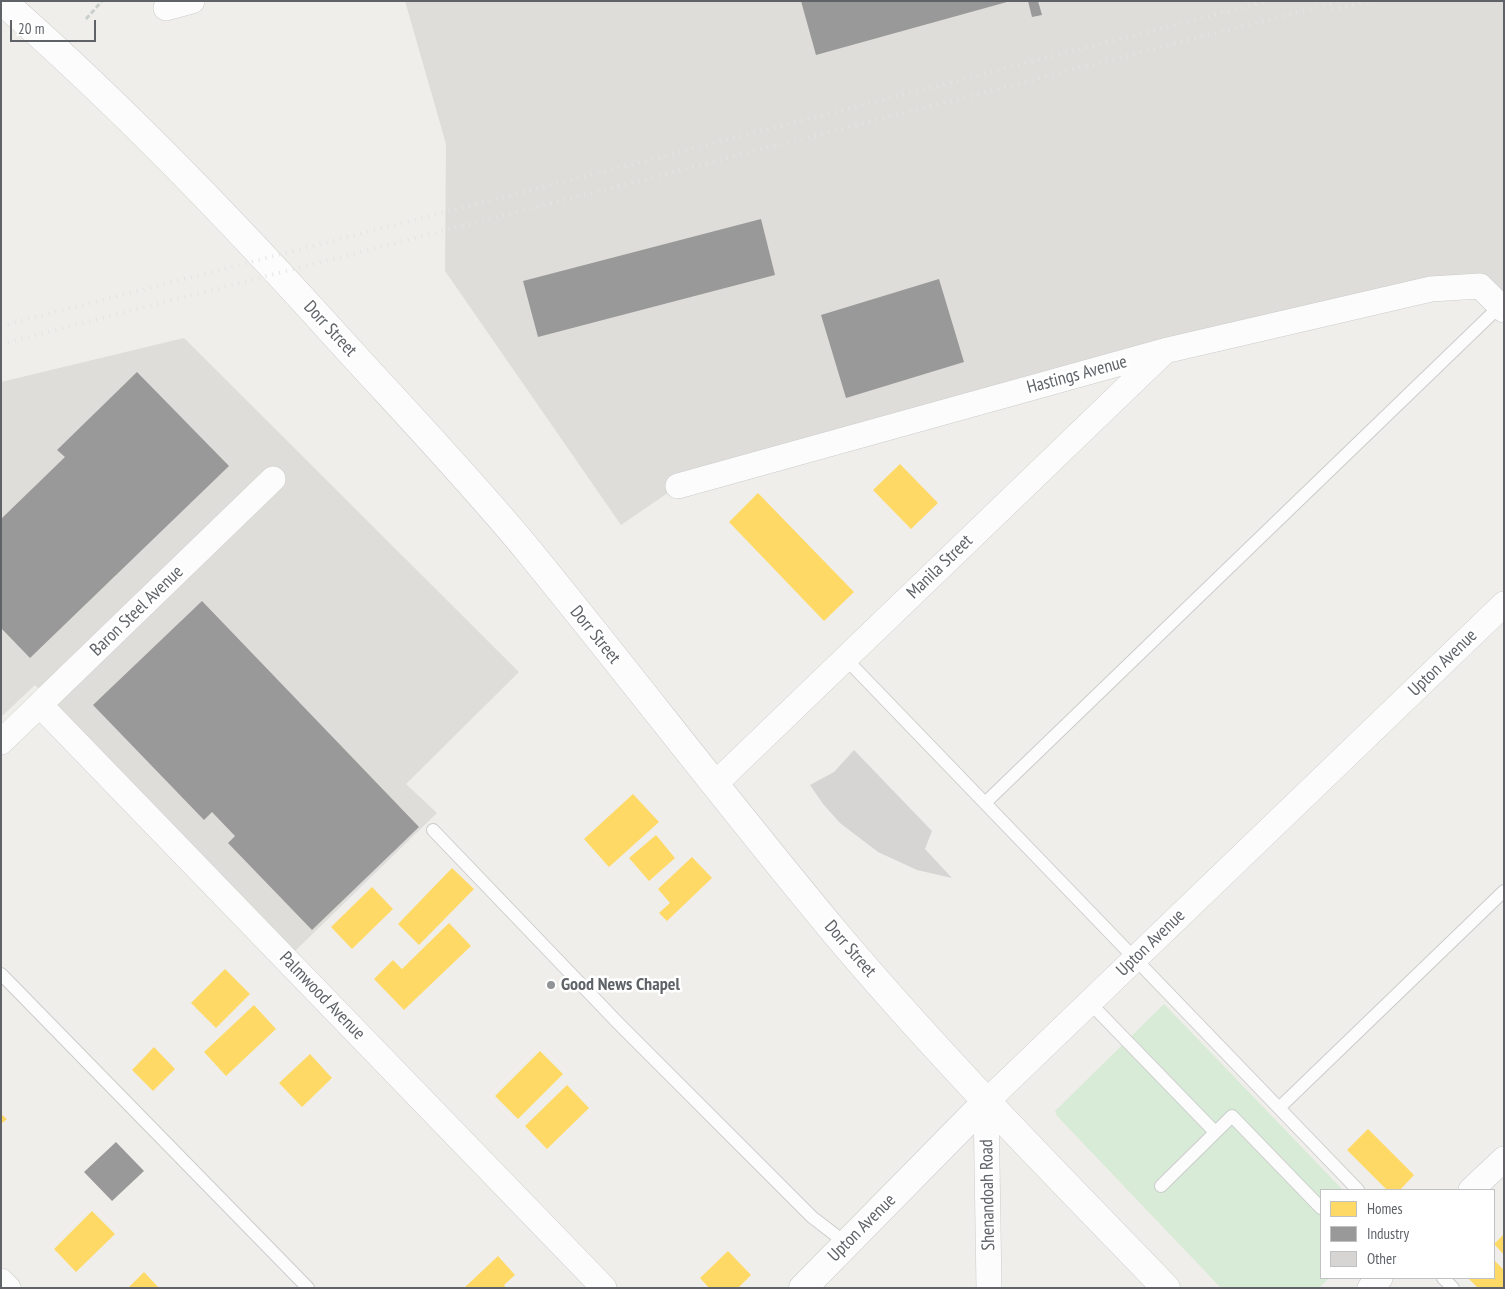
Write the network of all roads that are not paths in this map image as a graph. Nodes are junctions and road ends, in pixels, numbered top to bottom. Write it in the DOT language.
graph roads {
  1 [pos="2,1"];
  2 [pos="192,1"];
  3 [pos="166,8"];
  4 [pos="1502,308"];
  5 [pos="1164,351"];
  6 [pos="273,479"];
  7 [pos="678,486"];
  8 [pos="1504,604"];
  9 [pos="846,658"];
  10 [pos="40,705"];
  11 [pos="1,742"];
  12 [pos="715,784"];
  13 [pos="986,803"];
  14 [pos="433,830"];
  15 [pos="1504,891"];
  16 [pos="1135,958"];
  17 [pos="1,974"];
  18 [pos="1089,1002"];
  19 [pos="986,1102"];
  20 [pos="1279,1108"];
  21 [pos="1215,1132"];
  22 [pos="1504,1159"];
  23 [pos="1161,1186"];
  24 [pos="1357,1189"];
  25 [pos="1472,1189"];
  26 [pos="1320,1207"];
  27 [pos="846,1244"];
  28 [pos="1379,1279"];
  29 [pos="1444,1279"];
  30 [pos="1,1281"];
  31 [pos="8,1288"];
  32 [pos="308,1288"];
  33 [pos="604,1288"];
  34 [pos="803,1288"];
  35 [pos="989,1288"];
  36 [pos="1166,1288"];
  37 [pos="1370,1288"];
  38 [pos="1453,1288"];
  1 -- 12 [label="main road, Dorr Street"];
  2 -- 3 [label="street"];
  4 -- 5 [label="street, Hastings Avenue"];
  4 -- 13 [label="lane"];
  5 -- 7 [label="street, Hastings Avenue"];
  5 -- 9 [label="street, Manila Street"];
  6 -- 10 [label="street, Baron Steel Avenue"];
  8 -- 16 [label="street, Upton Avenue"];
  9 -- 12 [label="street, Manila Street"];
  9 -- 13 [label="lane"];
  10 -- 11 [label="street, Baron Steel Avenue"];
  10 -- 33 [label="street, Palmwood Avenue"];
  12 -- 19 [label="main road, Dorr Street"];
  13 -- 16 [label="lane"];
  14 -- 27 [label="lane"];
  15 -- 20 [label="lane"];
  16 -- 18 [label="street, Upton Avenue"];
  16 -- 20 [label="lane"];
  17 -- 32 [label="lane"];
  18 -- 19 [label="street, Upton Avenue"];
  18 -- 21 [label="lane"];
  19 -- 27 [label="main road, Upton Avenue"];
  19 -- 35 [label="street, Shenandoah Road"];
  19 -- 36 [label="main road, Dorr Street"];
  20 -- 24 [label="lane"];
  21 -- 23 [label="lane"];
  21 -- 26 [label="lane"];
  22 -- 25 [label="street"];
  27 -- 34 [label="main road, Upton Avenue"];
  28 -- 37 [label="street"];
  29 -- 38 [label="lane"];
  30 -- 31 [label="street"];
}
